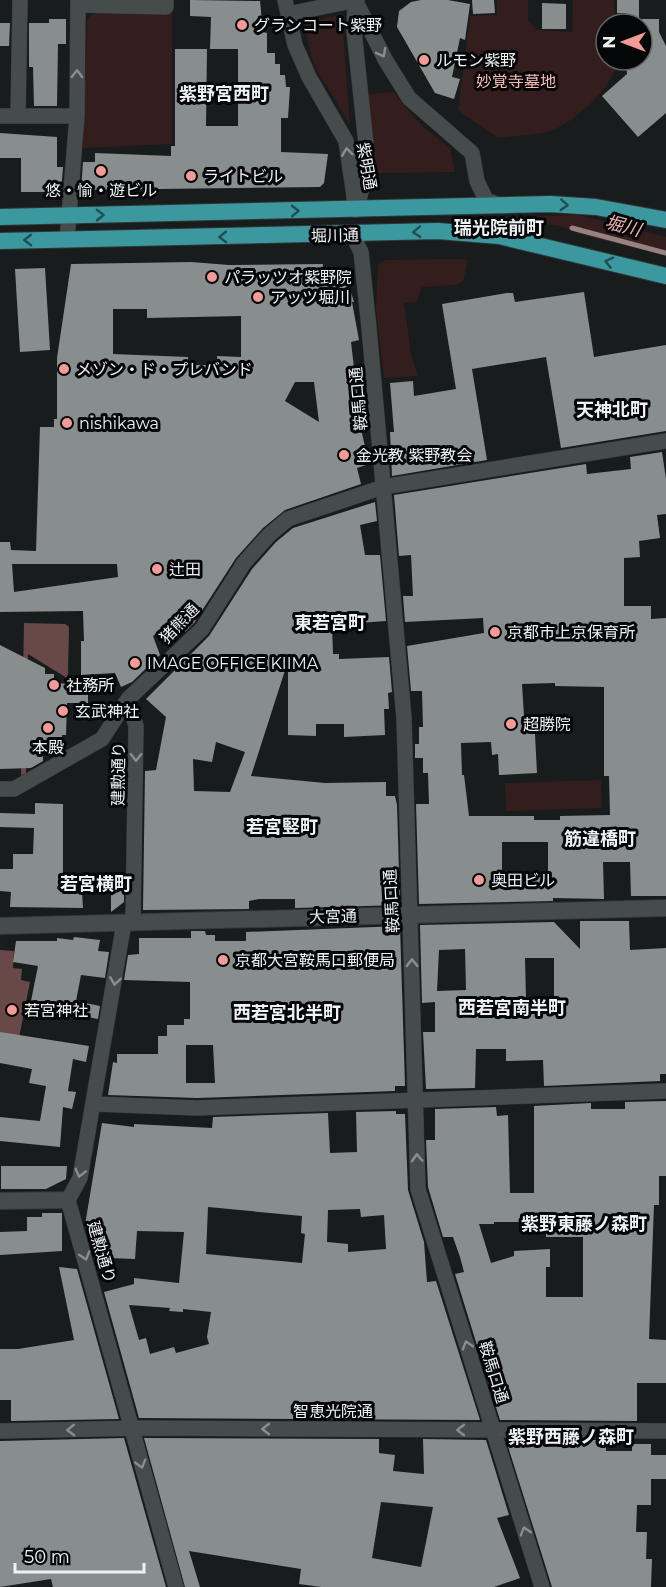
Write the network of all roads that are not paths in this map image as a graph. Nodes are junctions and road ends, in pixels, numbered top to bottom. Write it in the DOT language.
graph roads {
  1 [pos="20,0"];
  2 [pos="166,0"];
  3 [pos="356,0"];
  4 [pos="78,2"];
  5 [pos="286,7"];
  6 [pos="0,116"];
  7 [pos="18,116"];
  8 [pos="77,116"];
  9 [pos="505,207"];
  10 [pos="356,210"];
  11 [pos="192,214"];
  12 [pos="71,216"];
  13 [pos="0,218"];
  14 [pos="666,220"];
  15 [pos="352,234"];
  16 [pos="193,238"];
  17 [pos="67,240"];
  18 [pos="0,241"];
  19 [pos="666,276"];
  20 [pos="666,441"];
  21 [pos="383,487"];
  22 [pos="128,699"];
  23 [pos="0,789"];
  24 [pos="666,908"];
  25 [pos="409,914"];
  26 [pos="129,923"];
  27 [pos="0,926"];
  28 [pos="666,1091"];
  29 [pos="415,1099"];
  30 [pos="95,1104"];
  31 [pos="68,1200"];
  32 [pos="0,1201"];
  33 [pos="132,1429"];
  34 [pos="493,1430"];
  35 [pos="0,1431"];
  36 [pos="666,1431"];
  37 [pos="176,1587"];
  38 [pos="542,1587"];
  1 -- 7 [label="street"];
  2 -- 4 [label="street"];
  3 -- 5 [label="street"];
  3 -- 9 [label="street, one-way"];
  3 -- 10 [label="street, 紫明通"];
  8 -- 4 [label="street, one-way"];
  10 -- 5 [label="street, 紫明通, one-way"];
  6 -- 7 [label="street"];
  7 -- 8 [label="street"];
  8 -- 12 [label="street"];
  9 -- 10 [label="main road, 堀川通"];
  9 -- 14 [label="main road, 堀川通, one-way"];
  11 -- 10 [label="main road, 堀川通, one-way"];
  10 -- 15 [label="street"];
  12 -- 11 [label="main road, 堀川通, one-way"];
  11 -- 16 [label="street"];
  12 -- 13 [label="main road, 堀川通"];
  12 -- 17 [label="street"];
  15 -- 16 [label="main road, 堀川通, one-way"];
  19 -- 15 [label="main road, 堀川通, one-way"];
  15 -- 21 [label="street, 鞍馬口通"];
  16 -- 17 [label="main road, 堀川通"];
  17 -- 18 [label="main road, 堀川通, one-way"];
  20 -- 21 [label="street, 猪熊通"];
  21 -- 22 [label="street, 猪熊通"];
  21 -- 25 [label="street, 鞍馬口通"];
  22 -- 23 [label="street, 猪熊通"];
  22 -- 26 [label="street, 建勲通り, one-way"];
  24 -- 25 [label="street, 大宮通"];
  25 -- 26 [label="street, 大宮通"];
  29 -- 25 [label="street, 鞍馬口通, one-way"];
  26 -- 27 [label="street, 大宮通"];
  26 -- 30 [label="street, 建勲通り, one-way"];
  28 -- 29 [label="street"];
  29 -- 30 [label="street"];
  34 -- 29 [label="street, 鞍馬口通, one-way"];
  30 -- 31 [label="street, 建勲通り, one-way"];
  31 -- 32 [label="street"];
  31 -- 33 [label="street, 建勲通り, one-way"];
  34 -- 33 [label="street, 智恵光院通, one-way"];
  33 -- 35 [label="street, 智恵光院通, one-way"];
  33 -- 37 [label="street, 建勲通り, one-way"];
  34 -- 36 [label="street, 智恵光院通"];
  38 -- 34 [label="street, 鞍馬口通, one-way"];
}
